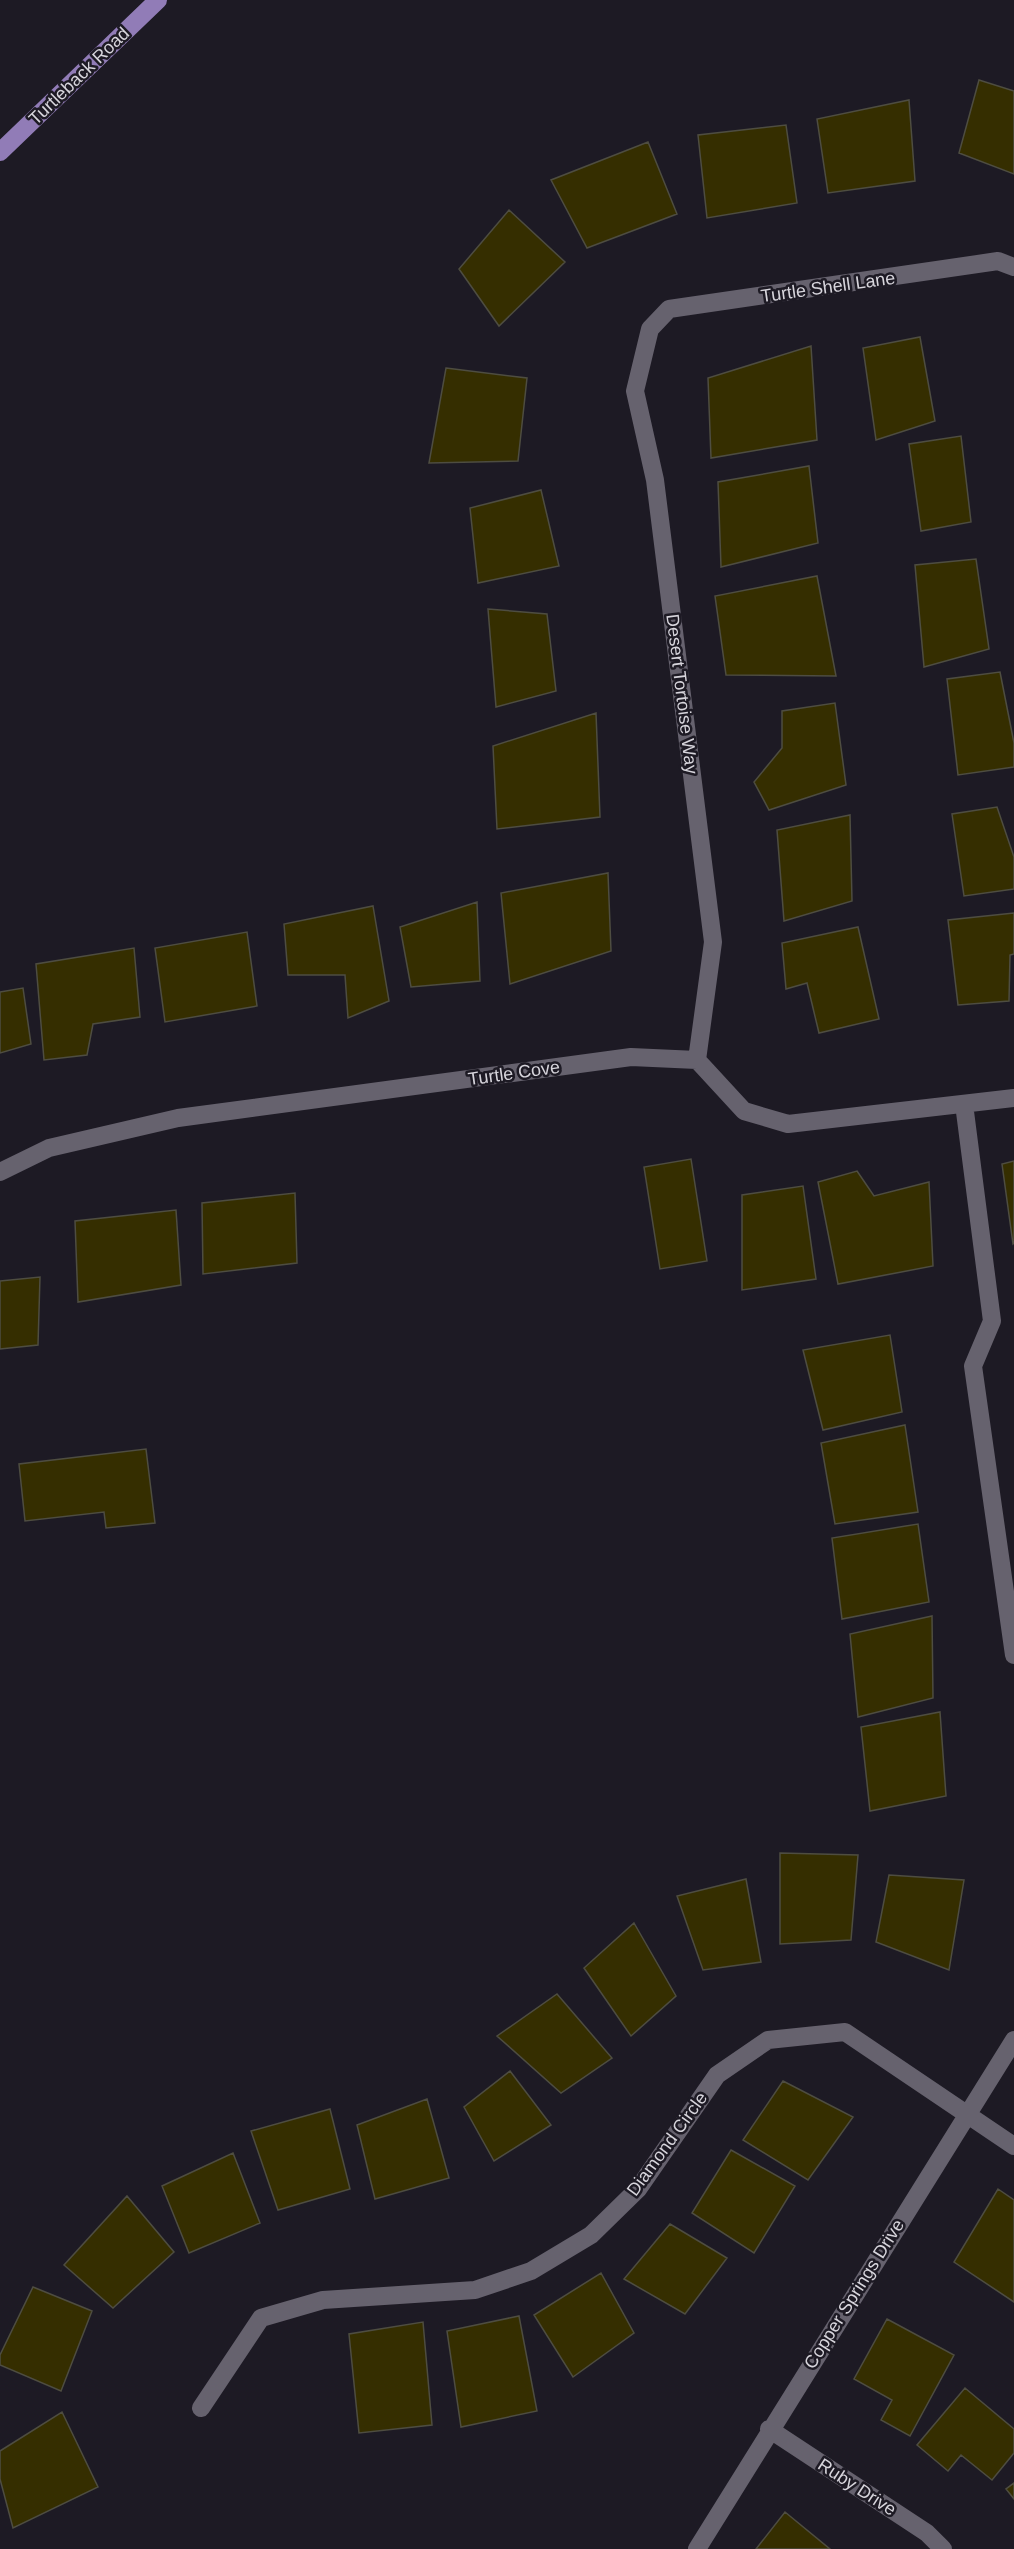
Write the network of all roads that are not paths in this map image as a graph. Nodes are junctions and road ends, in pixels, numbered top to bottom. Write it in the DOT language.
graph roads {
  1 [pos="158,0"];
  2 [pos="0,152"];
  3 [pos="1014,267"];
  4 [pos="650,329"];
  5 [pos="697,1060"];
  6 [pos="1014,1098"];
  7 [pos="964,1104"];
  8 [pos="0,1172"];
  9 [pos="1006,1532"];
  10 [pos="1014,1655"];
  11 [pos="1014,2040"];
  12 [pos="966,2115"];
  13 [pos="1014,2146"];
  14 [pos="201,2408"];
  15 [pos="769,2429"];
  16 [pos="697,2549"];
  17 [pos="943,2549"];
  1 -- 2 [label="main road, Turtleback Road"];
  3 -- 4 [label="street, Turtle Shell Lane"];
  4 -- 5 [label="street, Desert Tortoise Way"];
  5 -- 7 [label="street"];
  5 -- 8 [label="street, Turtle Cove"];
  6 -- 7 [label="street"];
  7 -- 9 [label="street"];
  9 -- 10 [label="street"];
  11 -- 12 [label="street, Copper Springs Drive"];
  12 -- 13 [label="street, Diamond Circle"];
  12 -- 14 [label="street, Diamond Circle"];
  12 -- 15 [label="street, Copper Springs Drive"];
  15 -- 16 [label="street, Copper Springs Drive"];
  15 -- 17 [label="street, Ruby Drive"];
}
